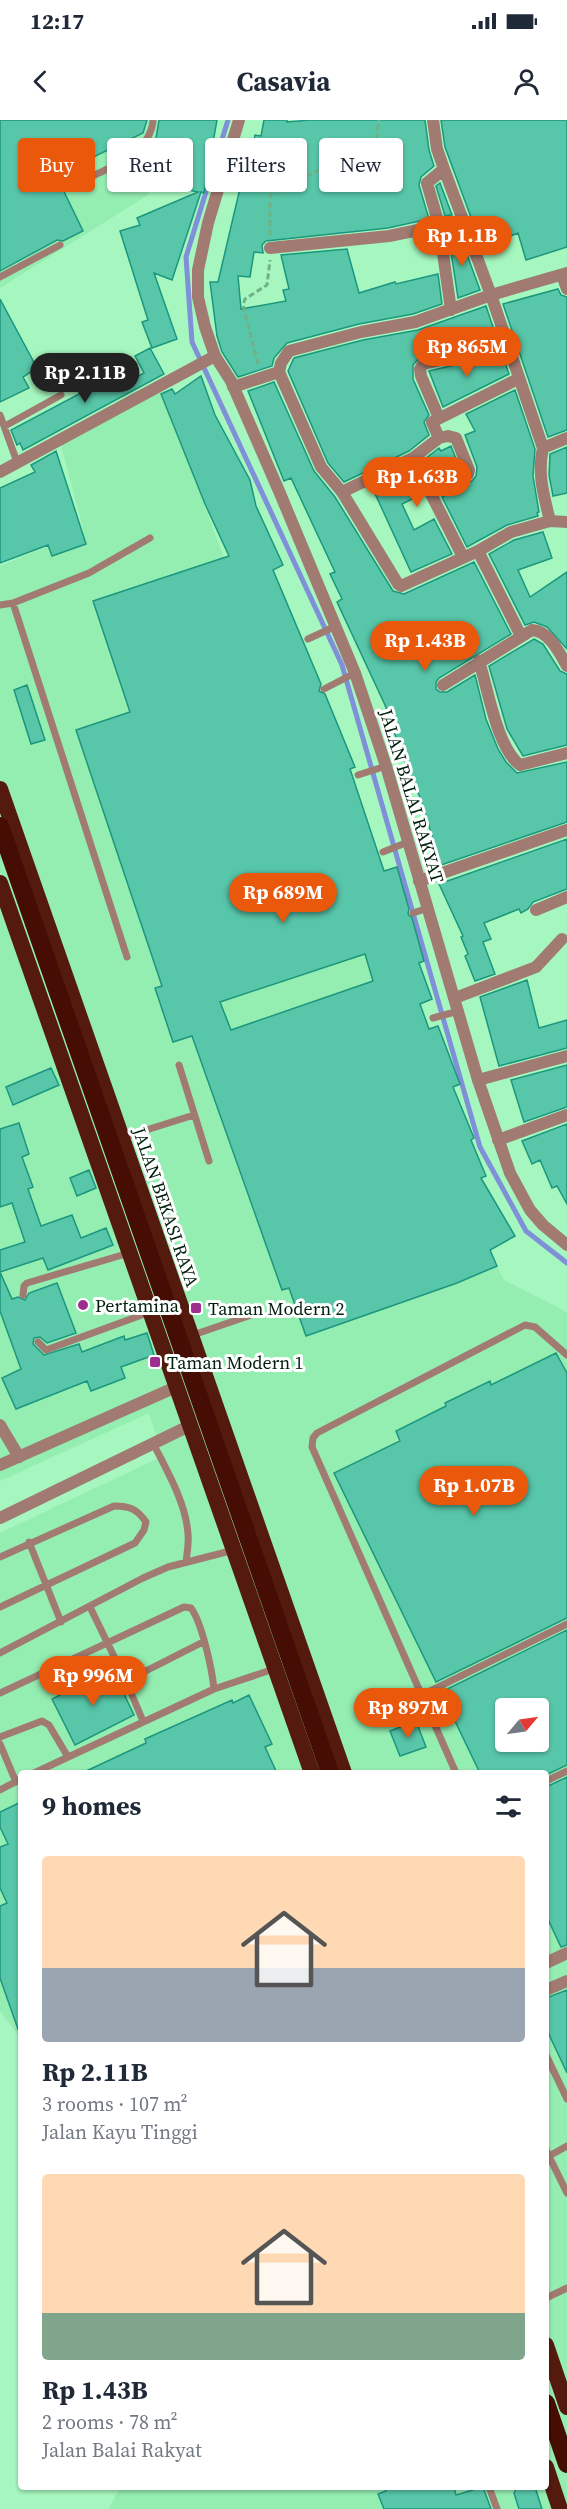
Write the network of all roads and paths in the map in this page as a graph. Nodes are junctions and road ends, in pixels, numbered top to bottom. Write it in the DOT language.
graph roads {
  1 [pos="153,120"];
  2 [pos="239,120"];
  3 [pos="447,120"];
  4 [pos="434,123"];
  5 [pos="444,170"];
  6 [pos="95,174"];
  7 [pos="462,221"];
  8 [pos="439,225"];
  9 [pos="60,245"];
  10 [pos="270,248"];
  11 [pos="564,274"];
  12 [pos="0,277"];
  13 [pos="567,288"];
  14 [pos="490,295"];
  15 [pos="451,310"];
  16 [pos="506,345"];
  17 [pos="212,358"];
  18 [pos="279,372"];
  19 [pos="519,379"];
  20 [pos="233,387"];
  21 [pos="62,395"];
  22 [pos="0,415"];
  23 [pos="439,418"];
  24 [pos="5,426"];
  25 [pos="439,438"];
  26 [pos="567,438"];
  27 [pos="543,448"];
  28 [pos="17,462"];
  29 [pos="0,472"];
  30 [pos="342,492"];
  31 [pos="550,520"];
  32 [pos="567,522"];
  33 [pos="150,538"];
  34 [pos="478,551"];
  35 [pos="463,557"];
  36 [pos="13,603"];
  37 [pos="0,605"];
  38 [pos="332,628"];
  39 [pos="521,636"];
  40 [pos="311,638"];
  41 [pos="479,662"];
  42 [pos="567,666"];
  43 [pos="352,675"];
  44 [pos="443,685"];
  45 [pos="327,688"];
  46 [pos="567,753"];
  47 [pos="383,767"];
  48 [pos="362,773"];
  49 [pos="0,789"];
  50 [pos="0,826"];
  51 [pos="567,830"];
  52 [pos="403,844"];
  53 [pos="385,851"];
  54 [pos="29,873"];
  55 [pos="419,881"];
  56 [pos="0,883"];
  57 [pos="567,897"];
  58 [pos="536,910"];
  59 [pos="562,939"];
  60 [pos="127,957"];
  61 [pos="455,998"];
  62 [pos="453,1012"];
  63 [pos="436,1017"];
  64 [pos="567,1056"];
  65 [pos="179,1065"];
  66 [pos="478,1080"];
  67 [pos="194,1115"];
  68 [pos="567,1115"];
  69 [pos="121,1138"];
  70 [pos="498,1140"];
  71 [pos="210,1161"];
  72 [pos="567,1245"];
  73 [pos="129,1253"];
  74 [pos="23,1295"];
  75 [pos="150,1312"];
  76 [pos="257,1313"];
  77 [pos="190,1336"];
  78 [pos="38,1342"];
  79 [pos="567,1355"];
  80 [pos="176,1387"];
  81 [pos="0,1425"];
  82 [pos="189,1426"];
  83 [pos="226,1440"];
  84 [pos="152,1442"];
  85 [pos="198,1450"];
  86 [pos="19,1457"];
  87 [pos="0,1465"];
  88 [pos="0,1518"];
  89 [pos="29,1542"];
  90 [pos="234,1550"];
  91 [pos="0,1557"];
  92 [pos="186,1562"];
  93 [pos="46,1583"];
  94 [pos="283,1600"];
  95 [pos="0,1606"];
  96 [pos="90,1607"];
  97 [pos="255,1608"];
  98 [pos="61,1622"];
  99 [pos="567,1624"];
  100 [pos="107,1641"];
  101 [pos="203,1642"];
  102 [pos="0,1653"];
  103 [pos="277,1668"];
  104 [pos="126,1681"];
  105 [pos="214,1689"];
  106 [pos="0,1693"];
  107 [pos="422,1695"];
  108 [pos="143,1721"];
  109 [pos="0,1737"];
  110 [pos="0,1744"];
  111 [pos="68,1757"];
  112 [pos="40,1770"];
  113 [pos="311,1770"];
  114 [pos="329,1770"];
  115 [pos="343,1770"];
  116 [pos="455,1770"];
  117 [pos="567,1771"];
  118 [pos="18,1779"];
  119 [pos="549,1780"];
  120 [pos="18,1781"];
  121 [pos="0,1790"];
  122 [pos="567,1953"];
  123 [pos="549,1962"];
  124 [pos="567,1981"];
  125 [pos="549,1989"];
  126 [pos="549,2061"];
  127 [pos="567,2099"];
  128 [pos="567,2146"];
  129 [pos="549,2153"];
  130 [pos="549,2155"];
  131 [pos="567,2193"];
  132 [pos="567,2289"];
  133 [pos="549,2297"];
  134 [pos="549,2354"];
  135 [pos="567,2407"];
  136 [pos="549,2412"];
  137 [pos="567,2452"];
  138 [pos="549,2456"];
  139 [pos="567,2464"];
  140 [pos="549,2476"];
  141 [pos="490,2490"];
  142 [pos="497,2509"];
  143 [pos="560,2509"];
  1 -- 6 [label="lane"];
  2 -- 17 [label="street, JALAN BALAI RAKYAT"];
  3 -- 4 [label="street"];
  4 -- 5 [label="street"];
  5 -- 7 [label="street"];
  5 -- 8 [label="street"];
  7 -- 8 [label="street"];
  7 -- 14 [label="street"];
  8 -- 10 [label="street"];
  8 -- 15 [label="street"];
  9 -- 12 [label="lane"];
  11 -- 13 [label="street"];
  11 -- 14 [label="street"];
  14 -- 15 [label="street"];
  14 -- 16 [label="street"];
  15 -- 18 [label="street"];
  16 -- 19 [label="street"];
  16 -- 23 [label="street"];
  17 -- 20 [label="street, JALAN BALAI RAKYAT"];
  17 -- 28 [label="street"];
  18 -- 20 [label="street"];
  18 -- 30 [label="street"];
  19 -- 23 [label="street"];
  19 -- 27 [label="street"];
  20 -- 38 [label="street, JALAN BALAI RAKYAT"];
  21 -- 24 [label="lane"];
  22 -- 24 [label="lane"];
  23 -- 25 [label="street"];
  24 -- 28 [label="lane"];
  25 -- 30 [label="street"];
  25 -- 35 [label="street"];
  26 -- 27 [label="street"];
  27 -- 31 [label="street"];
  28 -- 29 [label="street"];
  30 -- 35 [label="street"];
  31 -- 32 [label="street"];
  31 -- 34 [label="street"];
  33 -- 36 [label="lane"];
  34 -- 35 [label="street"];
  34 -- 39 [label="street"];
  36 -- 37 [label="lane"];
  36 -- 60 [label="lane"];
  38 -- 40 [label="lane"];
  38 -- 43 [label="street, JALAN BALAI RAKYAT"];
  39 -- 41 [label="street"];
  39 -- 42 [label="street"];
  41 -- 44 [label="street"];
  41 -- 46 [label="street"];
  43 -- 45 [label="lane"];
  43 -- 47 [label="street, JALAN BALAI RAKYAT"];
  47 -- 48 [label="lane"];
  47 -- 52 [label="street, JALAN BALAI RAKYAT"];
  49 -- 54 [label="highway, JALAN BEKASI RAYA"];
  50 -- 114 [label="highway, bridge"];
  51 -- 55 [label="street"];
  52 -- 53 [label="lane"];
  52 -- 55 [label="street, JALAN BALAI RAKYAT"];
  54 -- 56 [label="highway"];
  54 -- 69 [label="highway, JALAN BEKASI RAYA"];
  55 -- 61 [label="street, JALAN BALAI RAKYAT"];
  56 -- 73 [label="highway"];
  57 -- 58 [label="street"];
  59 -- 61 [label="street"];
  61 -- 62 [label="street, JALAN BALAI RAKYAT"];
  62 -- 63 [label="lane"];
  62 -- 66 [label="street, JALAN BALAI RAKYAT"];
  64 -- 66 [label="street"];
  65 -- 67 [label="lane"];
  66 -- 70 [label="street, JALAN BALAI RAKYAT"];
  67 -- 69 [label="lane"];
  67 -- 71 [label="lane"];
  68 -- 70 [label="street"];
  69 -- 77 [label="highway, JALAN BEKASI RAYA"];
  70 -- 72 [label="street, JALAN BALAI RAKYAT"];
  73 -- 74 [label="lane"];
  73 -- 75 [label="highway"];
  75 -- 78 [label="lane"];
  75 -- 80 [label="highway"];
  76 -- 77 [label="lane"];
  77 -- 83 [label="highway, JALAN BEKASI RAYA"];
  79 -- 107 [label="lane"];
  80 -- 82 [label="highway"];
  80 -- 86 [label="street"];
  81 -- 86 [label="street"];
  82 -- 84 [label="street"];
  82 -- 85 [label="highway"];
  83 -- 85 [label="highway"];
  83 -- 94 [label="highway, JALAN BEKASI RAYA"];
  84 -- 88 [label="street"];
  84 -- 92 [label="lane"];
  85 -- 90 [label="highway"];
  86 -- 87 [label="street"];
  89 -- 91 [label="lane"];
  89 -- 93 [label="lane"];
  89 -- 93 [label="lane"];
  90 -- 92 [label="lane"];
  90 -- 97 [label="highway"];
  92 -- 96 [label="lane"];
  93 -- 95 [label="lane"];
  93 -- 98 [label="lane"];
  94 -- 97 [label="highway"];
  94 -- 115 [label="highway, JALAN BEKASI RAYA"];
  96 -- 98 [label="lane"];
  96 -- 100 [label="lane"];
  97 -- 103 [label="highway"];
  98 -- 102 [label="lane"];
  99 -- 107 [label="lane"];
  100 -- 101 [label="lane"];
  100 -- 104 [label="lane"];
  100 -- 106 [label="lane"];
  101 -- 104 [label="lane"];
  101 -- 105 [label="lane"];
  103 -- 105 [label="lane"];
  103 -- 113 [label="highway"];
  104 -- 108 [label="lane"];
  105 -- 108 [label="lane"];
  107 -- 116 [label="lane"];
  108 -- 111 [label="lane"];
  109 -- 111 [label="lane"];
  110 -- 118 [label="lane"];
  111 -- 112 [label="lane"];
  117 -- 119 [label="lane"];
  120 -- 121 [label="lane"];
  122 -- 123 [label="street"];
  124 -- 125 [label="street"];
  126 -- 127 [label="lane"];
  128 -- 129 [label="lane"];
  130 -- 131 [label="lane"];
  132 -- 133 [label="lane"];
  134 -- 135 [label="highway"];
  136 -- 139 [label="highway, bridge"];
  137 -- 138 [label="highway"];
  140 -- 143 [label="highway"];
  141 -- 142 [label="lane"];
}
